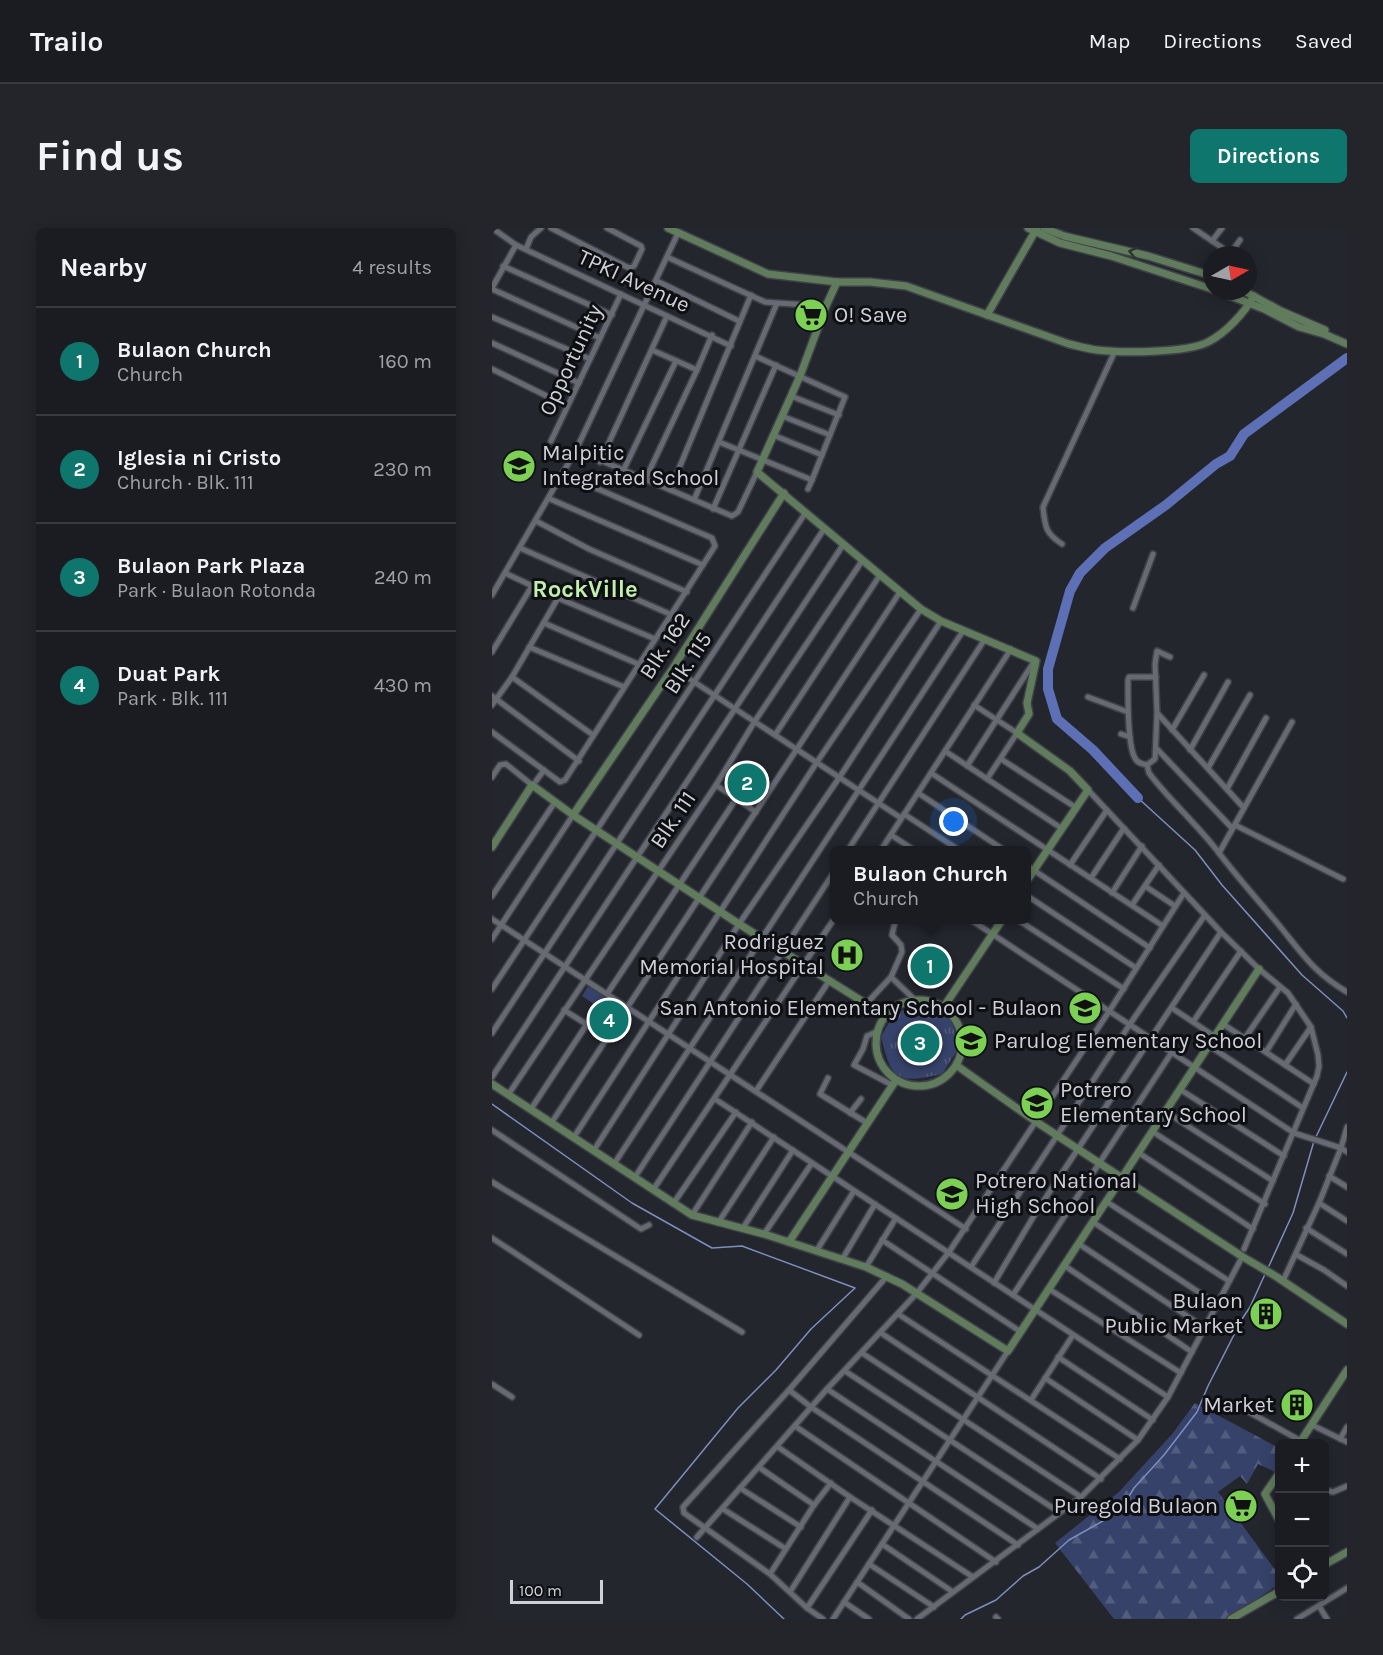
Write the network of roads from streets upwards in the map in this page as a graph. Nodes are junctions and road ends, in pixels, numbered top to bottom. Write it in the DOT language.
graph roads {
  1 [pos="492,228"];
  2 [pos="542,228"];
  3 [pos="551,228"];
  4 [pos="607,228"];
  5 [pos="668,228"];
  6 [pos="1044,228"];
  7 [pos="1222,228"];
  8 [pos="1033,229"];
  9 [pos="1196,229"];
  10 [pos="678,233"];
  11 [pos="1240,240"];
  12 [pos="1212,241"];
  13 [pos="516,245"];
  14 [pos="1219,246"];
  15 [pos="1236,246"];
  16 [pos="526,249"];
  17 [pos="667,257"];
  18 [pos="503,266"];
  19 [pos="1203,273"];
  20 [pos="657,281"];
  21 [pos="837,282"];
  22 [pos="1203,286"];
  23 [pos="492,289"];
  24 [pos="621,294"];
  25 [pos="751,295"];
  26 [pos="1257,298"];
  27 [pos="1242,300"];
  28 [pos="1252,300"];
  29 [pos="777,303"];
  30 [pos="1250,303"];
  31 [pos="645,305"];
  32 [pos="826,306"];
  33 [pos="612,315"];
  34 [pos="987,315"];
  35 [pos="667,316"];
  36 [pos="492,317"];
  37 [pos="739,321"];
  38 [pos="1325,332"];
  39 [pos="712,335"];
  40 [pos="600,338"];
  41 [pos="1347,342"];
  42 [pos="492,343"];
  43 [pos="731,346"];
  44 [pos="652,350"];
  45 [pos="1115,351"];
  46 [pos="755,356"];
  47 [pos="590,359"];
  48 [pos="676,361"];
  49 [pos="776,365"];
  50 [pos="492,369"];
  51 [pos="698,370"];
  52 [pos="800,376"];
  53 [pos="579,383"];
  54 [pos="791,396"];
  55 [pos="567,406"];
  56 [pos="839,415"];
  57 [pos="782,416"];
  58 [pos="772,435"];
  59 [pos="830,435"];
  60 [pos="552,441"];
  61 [pos="719,442"];
  62 [pos="576,450"];
  63 [pos="740,450"];
  64 [pos="822,455"];
  65 [pos="763,459"];
  66 [pos="600,462"];
  67 [pos="623,471"];
  68 [pos="757,472"];
  69 [pos="563,474"];
  70 [pos="645,480"];
  71 [pos="812,480"];
  72 [pos="808,489"];
  73 [pos="670,490"];
  74 [pos="784,493"];
  75 [pos="550,499"];
  76 [pos="694,500"];
  77 [pos="714,510"];
  78 [pos="806,512"];
  79 [pos="536,521"];
  80 [pos="824,529"];
  81 [pos="1062,544"];
  82 [pos="843,545"];
  83 [pos="520,548"];
  84 [pos="1153,554"];
  85 [pos="862,561"];
  86 [pos="703,565"];
  87 [pos="505,573"];
  88 [pos="880,575"];
  89 [pos="532,586"];
  90 [pos="687,591"];
  91 [pos="493,592"];
  92 [pos="900,592"];
  93 [pos="558,598"];
  94 [pos="1133,608"];
  95 [pos="921,609"];
  96 [pos="672,615"];
  97 [pos="941,621"];
  98 [pos="544,622"];
  99 [pos="963,631"];
  100 [pos="656,639"];
  101 [pos="985,639"];
  102 [pos="529,647"];
  103 [pos="1011,649"];
  104 [pos="492,652"];
  105 [pos="1170,657"];
  106 [pos="1035,660"];
  107 [pos="638,664"];
  108 [pos="673,668"];
  109 [pos="1204,675"];
  110 [pos="1156,676"];
  111 [pos="512,677"];
  112 [pos="695,681"];
  113 [pos="1228,682"];
  114 [pos="624,687"];
  115 [pos="1250,694"];
  116 [pos="715,695"];
  117 [pos="494,697"];
  118 [pos="1088,697"];
  119 [pos="492,705"];
  120 [pos="974,705"];
  121 [pos="735,708"];
  122 [pos="1128,712"];
  123 [pos="1157,713"];
  124 [pos="1266,718"];
  125 [pos="998,720"];
  126 [pos="755,722"];
  127 [pos="1292,722"];
  128 [pos="1172,730"];
  129 [pos="492,732"];
  130 [pos="1017,733"];
  131 [pos="1121,734"];
  132 [pos="593,735"];
  133 [pos="775,735"];
  134 [pos="1131,737"];
  135 [pos="1156,748"];
  136 [pos="796,749"];
  137 [pos="1190,750"];
  138 [pos="945,751"];
  139 [pos="1001,759"];
  140 [pos="579,760"];
  141 [pos="817,762"];
  142 [pos="1147,765"];
  143 [pos="966,766"];
  144 [pos="1208,768"];
  145 [pos="544,770"];
  146 [pos="931,773"];
  147 [pos="492,777"];
  148 [pos="839,778"];
  149 [pos="987,779"];
  150 [pos="534,783"];
  151 [pos="716,785"];
  152 [pos="1227,789"];
  153 [pos="859,790"];
  154 [pos="1088,790"];
  155 [pos="918,793"];
  156 [pos="736,799"];
  157 [pos="555,802"];
  158 [pos="878,803"];
  159 [pos="1075,807"];
  160 [pos="1244,808"];
  161 [pos="1107,810"];
  162 [pos="756,812"];
  163 [pos="573,815"];
  164 [pos="902,816"];
  165 [pos="1233,826"];
  166 [pos="1061,828"];
  167 [pos="1124,828"];
  168 [pos="597,830"];
  169 [pos="891,835"];
  170 [pos="617,844"];
  171 [pos="851,846"];
  172 [pos="884,846"];
  173 [pos="908,846"];
  174 [pos="952,846"];
  175 [pos="998,846"];
  176 [pos="1142,846"];
  177 [pos="492,847"];
  178 [pos="1047,848"];
  179 [pos="1219,853"];
  180 [pos="638,857"];
  181 [pos="1070,865"];
  182 [pos="1160,865"];
  183 [pos="1031,868"];
  184 [pos="659,870"];
  185 [pos="1034,870"];
  186 [pos="1031,874"];
  187 [pos="830,878"];
  188 [pos="1091,878"];
  189 [pos="1343,879"];
  190 [pos="680,885"];
  191 [pos="1145,886"];
  192 [pos="1112,892"];
  193 [pos="1185,893"];
  194 [pos="492,896"];
  195 [pos="701,898"];
  196 [pos="1031,898"];
  197 [pos="1132,905"];
  198 [pos="1175,906"];
  199 [pos="721,912"];
  200 [pos="1205,915"];
  201 [pos="492,919"];
  202 [pos="739,924"];
  203 [pos="831,924"];
  204 [pos="895,924"];
  205 [pos="978,924"];
  206 [pos="1000,924"];
  207 [pos="1024,924"];
  208 [pos="501,925"];
  209 [pos="1163,926"];
  210 [pos="1221,932"];
  211 [pos="994,934"];
  212 [pos="762,938"];
  213 [pos="492,939"];
  214 [pos="525,939"];
  215 [pos="1150,948"];
  216 [pos="783,951"];
  217 [pos="1241,951"];
  218 [pos="545,952"];
  219 [pos="803,965"];
  220 [pos="566,966"];
  221 [pos="1136,968"];
  222 [pos="1259,969"];
  223 [pos="891,977"];
  224 [pos="585,979"];
  225 [pos="829,981"];
  226 [pos="1280,987"];
  227 [pos="492,989"];
  228 [pos="1124,989"];
  229 [pos="1347,992"];
  230 [pos="607,994"];
  231 [pos="915,1000"];
  232 [pos="867,1004"];
  233 [pos="1296,1004"];
  234 [pos="628,1008"];
  235 [pos="944,1008"];
  236 [pos="1173,1008"];
  237 [pos="564,1010"];
  238 [pos="1110,1010"];
  239 [pos="884,1015"];
  240 [pos="649,1021"];
  241 [pos="1194,1022"];
  242 [pos="587,1024"];
  243 [pos="1130,1024"];
  244 [pos="1223,1024"];
  245 [pos="1311,1027"];
  246 [pos="876,1032"];
  247 [pos="492,1033"];
  248 [pos="670,1035"];
  249 [pos="1214,1036"];
  250 [pos="608,1038"];
  251 [pos="1245,1038"];
  252 [pos="1152,1039"];
  253 [pos="1208,1045"];
  254 [pos="690,1047"];
  255 [pos="1172,1052"];
  256 [pos="1266,1052"];
  257 [pos="710,1060"];
  258 [pos="956,1065"];
  259 [pos="1286,1065"];
  260 [pos="1193,1068"];
  261 [pos="730,1074"];
  262 [pos="492,1077"];
  263 [pos="828,1078"];
  264 [pos="894,1082"];
  265 [pos="492,1084"];
  266 [pos="1314,1084"];
  267 [pos="1180,1090"];
  268 [pos="756,1091"];
  269 [pos="508,1095"];
  270 [pos="715,1099"];
  271 [pos="861,1099"];
  272 [pos="1303,1108"];
  273 [pos="531,1109"];
  274 [pos="735,1112"];
  275 [pos="1166,1112"];
  276 [pos="850,1113"];
  277 [pos="1035,1121"];
  278 [pos="552,1122"];
  279 [pos="752,1122"];
  280 [pos="867,1123"];
  281 [pos="1347,1127"];
  282 [pos="492,1130"];
  283 [pos="1153,1132"];
  284 [pos="1294,1132"];
  285 [pos="1058,1135"];
  286 [pos="574,1137"];
  287 [pos="774,1137"];
  288 [pos="1346,1137"];
  289 [pos="1341,1148"];
  290 [pos="1079,1149"];
  291 [pos="594,1150"];
  292 [pos="793,1150"];
  293 [pos="1347,1152"];
  294 [pos="848,1153"];
  295 [pos="1139,1153"];
  296 [pos="1284,1156"];
  297 [pos="1100,1162"];
  298 [pos="812,1163"];
  299 [pos="614,1164"];
  300 [pos="832,1176"];
  301 [pos="1329,1176"];
  302 [pos="635,1177"];
  303 [pos="1123,1177"];
  304 [pos="1273,1181"];
  305 [pos="492,1182"];
  306 [pos="1347,1187"];
  307 [pos="653,1190"];
  308 [pos="854,1191"];
  309 [pos="1107,1202"];
  310 [pos="1319,1203"];
  311 [pos="673,1204"];
  312 [pos="875,1204"];
  313 [pos="1264,1204"];
  314 [pos="692,1215"];
  315 [pos="896,1218"];
  316 [pos="1347,1221"];
  317 [pos="1094,1222"];
  318 [pos="718,1223"];
  319 [pos="649,1225"];
  320 [pos="743,1228"];
  321 [pos="1306,1228"];
  322 [pos="966,1229"];
  323 [pos="1253,1229"];
  324 [pos="764,1234"];
  325 [pos="492,1238"];
  326 [pos="882,1240"];
  327 [pos="789,1242"];
  328 [pos="1079,1244"];
  329 [pos="1244,1249"];
  330 [pos="817,1250"];
  331 [pos="949,1252"];
  332 [pos="1347,1254"];
  333 [pos="1297,1255"];
  334 [pos="843,1258"];
  335 [pos="1240,1261"];
  336 [pos="1065,1266"];
  337 [pos="866,1267"];
  338 [pos="971,1267"];
  339 [pos="932,1274"];
  340 [pos="886,1276"];
  341 [pos="1280,1279"];
  342 [pos="1229,1281"];
  343 [pos="994,1282"];
  344 [pos="1347,1286"];
  345 [pos="1049,1290"];
  346 [pos="916,1294"];
  347 [pos="1013,1295"];
  348 [pos="1218,1305"];
  349 [pos="1036,1310"];
  350 [pos="898,1314"];
  351 [pos="1347,1324"];
  352 [pos="1205,1328"];
  353 [pos="742,1332"];
  354 [pos="1021,1332"];
  355 [pos="881,1333"];
  356 [pos="639,1335"];
  357 [pos="1073,1335"];
  358 [pos="1008,1351"];
  359 [pos="1192,1352"];
  360 [pos="862,1353"];
  361 [pos="1058,1357"];
  362 [pos="845,1371"];
  363 [pos="1347,1371"];
  364 [pos="1181,1373"];
  365 [pos="993,1375"];
  366 [pos="1045,1378"];
  367 [pos="492,1384"];
  368 [pos="827,1389"];
  369 [pos="789,1390"];
  370 [pos="979,1396"];
  371 [pos="512,1397"];
  372 [pos="1168,1397"];
  373 [pos="1031,1400"];
  374 [pos="811,1407"];
  375 [pos="1249,1412"];
  376 [pos="965,1418"];
  377 [pos="1153,1420"];
  378 [pos="1312,1425"];
  379 [pos="795,1426"];
  380 [pos="1347,1427"];
  381 [pos="1295,1439"];
  382 [pos="1302,1439"];
  383 [pos="1340,1439"];
  384 [pos="951,1440"];
  385 [pos="1138,1440"];
  386 [pos="1347,1442"];
  387 [pos="778,1447"];
  388 [pos="1120,1459"];
  389 [pos="937,1461"];
  390 [pos="760,1468"];
  391 [pos="1101,1479"];
  392 [pos="1275,1479"];
  393 [pos="923,1482"];
  394 [pos="831,1483"];
  395 [pos="1347,1485"];
  396 [pos="740,1488"];
  397 [pos="1329,1491"];
  398 [pos="850,1497"];
  399 [pos="1081,1497"];
  400 [pos="909,1504"];
  401 [pos="814,1505"];
  402 [pos="723,1509"];
  403 [pos="872,1510"];
  404 [pos="1059,1512"];
  405 [pos="1275,1513"];
  406 [pos="894,1526"];
  407 [pos="801,1527"];
  408 [pos="705,1528"];
  409 [pos="1038,1529"];
  410 [pos="697,1537"];
  411 [pos="882,1544"];
  412 [pos="1018,1545"];
  413 [pos="786,1549"];
  414 [pos="1347,1552"];
  415 [pos="996,1562"];
  416 [pos="1329,1562"];
  417 [pos="869,1564"];
  418 [pos="770,1574"];
  419 [pos="973,1577"];
  420 [pos="857,1582"];
  421 [pos="1346,1591"];
  422 [pos="790,1592"];
  423 [pos="952,1592"];
  424 [pos="1275,1594"];
  425 [pos="844,1602"];
  426 [pos="1319,1606"];
  427 [pos="934,1607"];
  428 [pos="807,1608"];
  429 [pos="823,1619"];
  430 [pos="833,1619"];
  431 [pos="869,1619"];
  432 [pos="909,1619"];
  433 [pos="917,1619"];
  434 [pos="1231,1619"];
  435 [pos="1297,1619"];
  436 [pos="1327,1619"];
  1 -- 13 [label="street, TPKI Avenue"];
  2 -- 16 [label="street"];
  3 -- 4 [label="street"];
  5 -- 10 [label="street"];
  19 -- 6 [label="street, one-way"];
  7 -- 12 [label="street"];
  8 -- 22 [label="street"];
  8 -- 34 [label="street"];
  9 -- 12 [label="street"];
  10 -- 17 [label="street"];
  10 -- 21 [label="street"];
  11 -- 15 [label="street"];
  12 -- 14 [label="street"];
  13 -- 16 [label="street, TPKI Avenue"];
  13 -- 18 [label="street"];
  16 -- 24 [label="street, TPKI Avenue"];
  17 -- 20 [label="street"];
  17 -- 25 [label="street"];
  18 -- 23 [label="street"];
  18 -- 33 [label="street"];
  20 -- 31 [label="street"];
  20 -- 37 [label="street"];
  21 -- 32 [label="street"];
  21 -- 34 [label="street"];
  23 -- 40 [label="street"];
  24 -- 31 [label="street, TPKI Avenue"];
  24 -- 33 [label="street, Opportunity"];
  25 -- 29 [label="street"];
  25 -- 37 [label="street"];
  26 -- 38 [label="street"];
  27 -- 30 [label="street"];
  28 -- 30 [label="street"];
  29 -- 32 [label="street"];
  29 -- 46 [label="street"];
  30 -- 38 [label="street"];
  30 -- 45 [label="street"];
  31 -- 35 [label="street, TPKI Avenue"];
  31 -- 62 [label="street"];
  32 -- 52 [label="street"];
  33 -- 40 [label="street, Opportunity"];
  34 -- 45 [label="street"];
  35 -- 39 [label="street, TPKI Avenue"];
  35 -- 44 [label="street"];
  36 -- 47 [label="street"];
  37 -- 43 [label="street"];
  38 -- 41 [label="street"];
  39 -- 43 [label="street, TPKI Avenue"];
  39 -- 51 [label="street"];
  40 -- 47 [label="street, Opportunity"];
  42 -- 53 [label="street"];
  43 -- 73 [label="street"];
  44 -- 48 [label="street"];
  44 -- 66 [label="street"];
  45 -- 81 [label="street"];
  46 -- 49 [label="street"];
  46 -- 61 [label="street"];
  47 -- 53 [label="street, Opportunity"];
  48 -- 51 [label="street"];
  48 -- 67 [label="street"];
  49 -- 52 [label="street"];
  49 -- 63 [label="street"];
  50 -- 55 [label="street"];
  51 -- 70 [label="street"];
  52 -- 54 [label="street"];
  52 -- 56 [label="street"];
  53 -- 55 [label="street, Opportunity"];
  54 -- 56 [label="street"];
  54 -- 57 [label="street"];
  55 -- 60 [label="street, Opportunity"];
  56 -- 59 [label="street"];
  57 -- 58 [label="street"];
  57 -- 59 [label="street"];
  58 -- 64 [label="street"];
  58 -- 65 [label="street"];
  59 -- 64 [label="street"];
  61 -- 63 [label="street"];
  61 -- 76 [label="street"];
  62 -- 66 [label="street"];
  62 -- 69 [label="street"];
  63 -- 65 [label="street"];
  63 -- 77 [label="street"];
  64 -- 71 [label="street"];
  65 -- 68 [label="street"];
  65 -- 71 [label="street"];
  66 -- 67 [label="street"];
  67 -- 70 [label="street"];
  68 -- 74 [label="street"];
  68 -- 77 [label="street"];
  69 -- 75 [label="street"];
  69 -- 86 [label="street"];
  70 -- 73 [label="street"];
  71 -- 72 [label="street"];
  73 -- 76 [label="street"];
  74 -- 78 [label="street"];
  74 -- 108 [label="street, Blk. 162"];
  75 -- 79 [label="street"];
  75 -- 86 [label="street"];
  76 -- 77 [label="street"];
  78 -- 80 [label="street"];
  78 -- 112 [label="street, Blk. 115"];
  79 -- 83 [label="street"];
  79 -- 90 [label="street"];
  80 -- 82 [label="street"];
  80 -- 116 [label="street"];
  82 -- 85 [label="street"];
  82 -- 121 [label="street"];
  83 -- 87 [label="street"];
  83 -- 96 [label="street"];
  84 -- 94 [label="street"];
  85 -- 88 [label="street"];
  85 -- 126 [label="street, Blk. 111"];
  86 -- 90 [label="street"];
  87 -- 89 [label="street"];
  87 -- 91 [label="street"];
  88 -- 92 [label="street"];
  88 -- 133 [label="street"];
  89 -- 93 [label="street"];
  89 -- 104 [label="street"];
  90 -- 96 [label="street"];
  92 -- 95 [label="street"];
  92 -- 136 [label="street"];
  93 -- 98 [label="street"];
  93 -- 100 [label="street"];
  95 -- 97 [label="street"];
  95 -- 141 [label="street"];
  96 -- 100 [label="street"];
  97 -- 99 [label="street"];
  97 -- 148 [label="street"];
  98 -- 102 [label="street"];
  98 -- 107 [label="street"];
  99 -- 101 [label="street"];
  99 -- 153 [label="street"];
  100 -- 107 [label="street"];
  101 -- 103 [label="street"];
  101 -- 158 [label="street"];
  102 -- 111 [label="street"];
  102 -- 114 [label="street"];
  103 -- 106 [label="street"];
  103 -- 120 [label="street"];
  105 -- 110 [label="street"];
  106 -- 125 [label="street"];
  106 -- 130 [label="street"];
  107 -- 114 [label="street"];
  108 -- 112 [label="street"];
  108 -- 163 [label="street, Blk. 162"];
  109 -- 128 [label="street"];
  110 -- 122 [label="street"];
  110 -- 123 [label="street"];
  111 -- 117 [label="street"];
  111 -- 132 [label="street"];
  112 -- 116 [label="street"];
  112 -- 168 [label="street, Blk. 115"];
  113 -- 137 [label="street"];
  114 -- 132 [label="street"];
  115 -- 144 [label="street"];
  116 -- 121 [label="street"];
  116 -- 170 [label="street"];
  117 -- 119 [label="street"];
  117 -- 140 [label="street"];
  118 -- 122 [label="street"];
  120 -- 125 [label="street"];
  120 -- 138 [label="street"];
  121 -- 126 [label="street"];
  121 -- 180 [label="street"];
  122 -- 134 [label="street"];
  123 -- 128 [label="street"];
  123 -- 135 [label="street"];
  124 -- 152 [label="street"];
  125 -- 130 [label="street"];
  125 -- 143 [label="street"];
  126 -- 133 [label="street"];
  126 -- 151 [label="street, Blk. 111"];
  127 -- 160 [label="street"];
  128 -- 137 [label="street"];
  129 -- 145 [label="street"];
  130 -- 139 [label="street"];
  130 -- 154 [label="street"];
  131 -- 134 [label="street"];
  132 -- 140 [label="street"];
  133 -- 136 [label="street"];
  134 -- 142 [label="street"];
  135 -- 142 [label="street"];
  135 -- 165 [label="street"];
  136 -- 141 [label="street"];
  136 -- 162 [label="street"];
  137 -- 144 [label="street"];
  138 -- 143 [label="street"];
  138 -- 146 [label="street"];
  139 -- 149 [label="street"];
  139 -- 159 [label="street"];
  140 -- 145 [label="street"];
  141 -- 148 [label="street"];
  141 -- 199 [label="street"];
  142 -- 179 [label="street"];
  143 -- 149 [label="street"];
  144 -- 152 [label="street"];
  145 -- 150 [label="street"];
  146 -- 155 [label="street"];
  146 -- 178 [label="street"];
  147 -- 150 [label="street"];
  148 -- 153 [label="street"];
  148 -- 202 [label="street"];
  149 -- 166 [label="street"];
  150 -- 157 [label="street"];
  150 -- 177 [label="street"];
  151 -- 156 [label="street"];
  151 -- 184 [label="street, Blk. 111"];
  152 -- 160 [label="street"];
  153 -- 158 [label="street"];
  153 -- 212 [label="street"];
  154 -- 159 [label="street"];
  154 -- 161 [label="street"];
  155 -- 164 [label="street"];
  155 -- 175 [label="street"];
  156 -- 162 [label="street"];
  156 -- 190 [label="street"];
  157 -- 163 [label="street"];
  157 -- 194 [label="street"];
  158 -- 164 [label="street"];
  158 -- 171 [label="street"];
  159 -- 166 [label="street"];
  160 -- 165 [label="street"];
  161 -- 167 [label="street"];
  161 -- 181 [label="street"];
  162 -- 195 [label="street"];
  163 -- 168 [label="street"];
  163 -- 208 [label="street"];
  164 -- 169 [label="street"];
  164 -- 174 [label="street"];
  165 -- 179 [label="street"];
  165 -- 189 [label="street"];
  166 -- 178 [label="street"];
  167 -- 176 [label="street"];
  167 -- 188 [label="street"];
  168 -- 170 [label="street"];
  168 -- 214 [label="street, Blk. 115"];
  169 -- 172 [label="street"];
  169 -- 173 [label="street"];
  170 -- 180 [label="street"];
  170 -- 218 [label="street"];
  176 -- 182 [label="street"];
  176 -- 192 [label="street"];
  178 -- 181 [label="street"];
  178 -- 185 [label="street"];
  179 -- 229 [label="street"];
  180 -- 184 [label="street"];
  180 -- 220 [label="street"];
  181 -- 188 [label="street"];
  182 -- 191 [label="street"];
  182 -- 193 [label="street"];
  183 -- 185 [label="street"];
  184 -- 190 [label="street"];
  184 -- 224 [label="street, Blk. 111"];
  185 -- 186 [label="street"];
  185 -- 215 [label="street"];
  187 -- 216 [label="street"];
  188 -- 192 [label="street"];
  190 -- 195 [label="street"];
  190 -- 230 [label="street"];
  191 -- 197 [label="street"];
  191 -- 198 [label="street"];
  192 -- 197 [label="street"];
  193 -- 198 [label="street"];
  193 -- 200 [label="street"];
  195 -- 199 [label="street"];
  195 -- 234 [label="street"];
  196 -- 221 [label="street"];
  197 -- 209 [label="street"];
  198 -- 209 [label="street"];
  199 -- 202 [label="street"];
  199 -- 240 [label="street"];
  200 -- 210 [label="street"];
  200 -- 243 [label="street"];
  201 -- 208 [label="street"];
  202 -- 212 [label="street"];
  202 -- 248 [label="street"];
  203 -- 219 [label="street"];
  204 -- 223 [label="street"];
  205 -- 211 [label="street"];
  206 -- 211 [label="street"];
  207 -- 228 [label="street"];
  208 -- 213 [label="street"];
  208 -- 214 [label="street"];
  209 -- 215 [label="street"];
  210 -- 217 [label="street"];
  210 -- 236 [label="street"];
  211 -- 235 [label="street"];
  211 -- 238 [label="street"];
  212 -- 216 [label="street"];
  212 -- 254 [label="street"];
  214 -- 218 [label="street"];
  214 -- 227 [label="street, Blk. 115"];
  215 -- 221 [label="street"];
  216 -- 219 [label="street"];
  216 -- 257 [label="street"];
  217 -- 222 [label="street"];
  217 -- 241 [label="street"];
  218 -- 220 [label="street"];
  218 -- 247 [label="street"];
  219 -- 225 [label="street"];
  219 -- 261 [label="street"];
  220 -- 224 [label="street"];
  220 -- 262 [label="street"];
  221 -- 228 [label="street"];
  222 -- 226 [label="street"];
  222 -- 244 [label="street"];
  223 -- 231 [label="street"];
  223 -- 232 [label="street"];
  224 -- 230 [label="street"];
  224 -- 237 [label="street, Blk. 111"];
  225 -- 232 [label="street"];
  225 -- 268 [label="street"];
  226 -- 233 [label="street"];
  226 -- 251 [label="street"];
  228 -- 238 [label="street"];
  230 -- 234 [label="street"];
  231 -- 235 [label="street"];
  231 -- 239 [label="street"];
  232 -- 239 [label="street"];
  233 -- 245 [label="street"];
  233 -- 256 [label="street"];
  234 -- 240 [label="street"];
  234 -- 250 [label="street"];
  235 -- 258 [label="street"];
  236 -- 241 [label="street"];
  236 -- 252 [label="street"];
  237 -- 242 [label="street"];
  237 -- 269 [label="street, Blk. 111"];
  238 -- 243 [label="street"];
  238 -- 277 [label="street"];
  239 -- 246 [label="street"];
  240 -- 248 [label="street"];
  240 -- 286 [label="street"];
  241 -- 249 [label="street"];
  242 -- 250 [label="street"];
  242 -- 273 [label="street"];
  243 -- 252 [label="street"];
  243 -- 285 [label="street"];
  244 -- 249 [label="street"];
  244 -- 251 [label="street"];
  245 -- 259 [label="street"];
  245 -- 266 [label="street"];
  246 -- 264 [label="street"];
  246 -- 264 [label="street"];
  248 -- 254 [label="street"];
  248 -- 291 [label="street"];
  249 -- 253 [label="street"];
  250 -- 278 [label="street"];
  251 -- 256 [label="street"];
  252 -- 255 [label="street"];
  252 -- 290 [label="street"];
  253 -- 260 [label="street"];
  253 -- 272 [label="street"];
  254 -- 257 [label="street"];
  254 -- 299 [label="street"];
  255 -- 260 [label="street"];
  255 -- 297 [label="street"];
  256 -- 259 [label="street"];
  257 -- 261 [label="street"];
  257 -- 302 [label="street"];
  258 -- 264 [label="street"];
  258 -- 277 [label="street"];
  259 -- 266 [label="street"];
  260 -- 267 [label="street"];
  260 -- 284 [label="street"];
  261 -- 268 [label="street"];
  261 -- 270 [label="street"];
  263 -- 276 [label="street"];
  264 -- 280 [label="street"];
  265 -- 269 [label="street"];
  266 -- 272 [label="street"];
  267 -- 275 [label="street"];
  267 -- 296 [label="street"];
  268 -- 294 [label="street"];
  269 -- 273 [label="street"];
  270 -- 274 [label="street"];
  270 -- 307 [label="street"];
  271 -- 276 [label="street"];
  272 -- 284 [label="street"];
  273 -- 278 [label="street"];
  274 -- 279 [label="street"];
  274 -- 311 [label="street"];
  275 -- 283 [label="street"];
  275 -- 304 [label="street"];
  276 -- 280 [label="street"];
  277 -- 285 [label="street"];
  277 -- 322 [label="street"];
  278 -- 286 [label="street"];
  279 -- 287 [label="street"];
  279 -- 314 [label="street"];
  280 -- 294 [label="street"];
  281 -- 288 [label="street"];
  282 -- 319 [label="street"];
  283 -- 295 [label="street"];
  283 -- 313 [label="street"];
  284 -- 289 [label="street"];
  284 -- 296 [label="street"];
  285 -- 290 [label="street"];
  285 -- 338 [label="street"];
  286 -- 291 [label="street"];
  287 -- 292 [label="street"];
  287 -- 318 [label="street"];
  288 -- 289 [label="street"];
  289 -- 293 [label="street"];
  289 -- 301 [label="street"];
  290 -- 297 [label="street"];
  290 -- 343 [label="street"];
  291 -- 299 [label="street"];
  292 -- 298 [label="street"];
  292 -- 320 [label="street"];
  294 -- 300 [label="street"];
  294 -- 322 [label="street"];
  295 -- 303 [label="street"];
  295 -- 323 [label="street"];
  296 -- 304 [label="street"];
  297 -- 303 [label="street"];
  297 -- 347 [label="street"];
  298 -- 300 [label="street"];
  298 -- 324 [label="street"];
  299 -- 302 [label="street"];
  300 -- 308 [label="street"];
  300 -- 327 [label="street"];
  301 -- 306 [label="street"];
  301 -- 310 [label="street"];
  302 -- 307 [label="street"];
  303 -- 309 [label="street"];
  303 -- 341 [label="street"];
  304 -- 313 [label="street"];
  305 -- 353 [label="street"];
  307 -- 311 [label="street"];
  308 -- 312 [label="street"];
  308 -- 330 [label="street"];
  309 -- 317 [label="street"];
  309 -- 342 [label="street"];
  310 -- 316 [label="street"];
  310 -- 321 [label="street"];
  311 -- 314 [label="street"];
  312 -- 315 [label="street"];
  312 -- 334 [label="street"];
  313 -- 323 [label="street"];
  314 -- 318 [label="street"];
  315 -- 326 [label="street"];
  315 -- 331 [label="street"];
  317 -- 328 [label="street"];
  317 -- 348 [label="street"];
  318 -- 320 [label="street"];
  320 -- 324 [label="street"];
  321 -- 332 [label="street"];
  321 -- 333 [label="street"];
  322 -- 331 [label="street"];
  323 -- 329 [label="street"];
  324 -- 327 [label="street"];
  325 -- 356 [label="street"];
  326 -- 337 [label="street"];
  326 -- 339 [label="street"];
  327 -- 330 [label="street"];
  328 -- 336 [label="street"];
  328 -- 352 [label="street"];
  330 -- 334 [label="street"];
  331 -- 338 [label="street"];
  331 -- 339 [label="street"];
  333 -- 341 [label="street"];
  333 -- 344 [label="street"];
  334 -- 337 [label="street"];
  335 -- 342 [label="street"];
  336 -- 345 [label="street"];
  336 -- 359 [label="street"];
  337 -- 340 [label="street"];
  338 -- 343 [label="street"];
  339 -- 346 [label="street"];
  339 -- 354 [label="street"];
  340 -- 346 [label="street"];
  340 -- 369 [label="street"];
  341 -- 351 [label="street"];
  342 -- 348 [label="street"];
  343 -- 347 [label="street"];
  345 -- 349 [label="street"];
  345 -- 364 [label="street"];
  346 -- 350 [label="street"];
  346 -- 358 [label="street"];
  347 -- 349 [label="street"];
  348 -- 352 [label="street"];
  349 -- 354 [label="street"];
  349 -- 357 [label="street"];
  350 -- 355 [label="street"];
  350 -- 365 [label="street"];
  352 -- 359 [label="street"];
  354 -- 358 [label="street"];
  355 -- 360 [label="street"];
  355 -- 370 [label="street"];
  357 -- 361 [label="street"];
  357 -- 372 [label="street"];
  358 -- 365 [label="street"];
  359 -- 364 [label="street"];
  360 -- 362 [label="street"];
  360 -- 376 [label="street"];
  361 -- 366 [label="street"];
  361 -- 377 [label="street"];
  362 -- 368 [label="street"];
  362 -- 384 [label="street"];
  363 -- 378 [label="street"];
  364 -- 372 [label="street"];
  365 -- 370 [label="street"];
  365 -- 373 [label="street"];
  366 -- 373 [label="street"];
  366 -- 385 [label="street"];
  367 -- 371 [label="street"];
  368 -- 374 [label="street"];
  368 -- 389 [label="street"];
  369 -- 374 [label="street"];
  369 -- 408 [label="street"];
  370 -- 376 [label="street"];
  370 -- 391 [label="street"];
  372 -- 377 [label="street"];
  373 -- 388 [label="street"];
  374 -- 379 [label="street"];
  374 -- 393 [label="street"];
  375 -- 381 [label="street"];
  376 -- 384 [label="street"];
  376 -- 399 [label="street"];
  377 -- 385 [label="street"];
  378 -- 382 [label="street"];
  378 -- 383 [label="street"];
  379 -- 387 [label="street"];
  379 -- 400 [label="street"];
  380 -- 383 [label="street"];
  383 -- 386 [label="street"];
  384 -- 389 [label="street"];
  384 -- 404 [label="street"];
  385 -- 388 [label="street"];
  387 -- 390 [label="street"];
  387 -- 394 [label="street"];
  388 -- 391 [label="street"];
  389 -- 393 [label="street"];
  389 -- 409 [label="street"];
  390 -- 396 [label="street"];
  390 -- 401 [label="street"];
  391 -- 399 [label="street"];
  392 -- 405 [label="street"];
  393 -- 400 [label="street"];
  393 -- 412 [label="street"];
  394 -- 398 [label="street"];
  394 -- 401 [label="street"];
  395 -- 397 [label="street"];
  396 -- 402 [label="street"];
  396 -- 407 [label="street"];
  398 -- 403 [label="street"];
  398 -- 422 [label="street"];
  399 -- 404 [label="street"];
  400 -- 406 [label="street"];
  400 -- 415 [label="street"];
  401 -- 407 [label="street"];
  402 -- 408 [label="street"];
  402 -- 413 [label="street"];
  403 -- 406 [label="street"];
  403 -- 428 [label="street"];
  404 -- 409 [label="street"];
  406 -- 411 [label="street"];
  406 -- 419 [label="street"];
  407 -- 413 [label="street"];
  408 -- 410 [label="street"];
  408 -- 418 [label="street"];
  409 -- 412 [label="street"];
  411 -- 417 [label="street"];
  411 -- 423 [label="street"];
  412 -- 415 [label="street"];
  413 -- 418 [label="street"];
  414 -- 416 [label="street"];
  415 -- 419 [label="street"];
  417 -- 420 [label="street"];
  417 -- 427 [label="street"];
  418 -- 422 [label="street"];
  419 -- 423 [label="street"];
  420 -- 425 [label="street"];
  420 -- 432 [label="street"];
  421 -- 426 [label="street"];
  422 -- 428 [label="street"];
  423 -- 427 [label="street"];
  424 -- 434 [label="street"];
  425 -- 430 [label="street"];
  425 -- 431 [label="street"];
  426 -- 435 [label="street"];
  426 -- 436 [label="street"];
  427 -- 433 [label="street"];
  428 -- 429 [label="street"];
}
